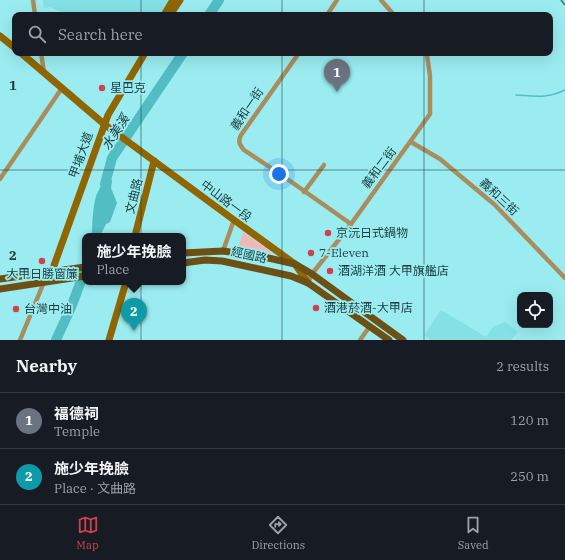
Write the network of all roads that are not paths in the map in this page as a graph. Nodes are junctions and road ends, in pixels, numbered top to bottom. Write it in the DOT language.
graph roads {
  1 [pos="33,0"];
  2 [pos="173,0"];
  3 [pos="180,0"];
  4 [pos="337,0"];
  5 [pos="381,0"];
  6 [pos="35,12"];
  7 [pos="166,12"];
  8 [pos="172,12"];
  9 [pos="329,12"];
  10 [pos="391,12"];
  11 [pos="0,36"];
  12 [pos="12,46"];
  13 [pos="24,56"];
  14 [pos="41,56"];
  15 [pos="143,56"];
  16 [pos="297,56"];
  17 [pos="428,56"];
  18 [pos="44,72"];
  19 [pos="62,88"];
  20 [pos="104,124"];
  21 [pos="411,142"];
  22 [pos="154,161"];
  23 [pos="324,165"];
  24 [pos="0,179"];
  25 [pos="304,192"];
  26 [pos="234,220"];
  27 [pos="351,224"];
  28 [pos="136,233"];
  29 [pos="223,251"];
  30 [pos="186,253"];
  31 [pos="186,263"];
  32 [pos="294,264"];
  33 [pos="82,267"];
  34 [pos="52,271"];
  35 [pos="312,274"];
  36 [pos="82,276"];
  37 [pos="0,277"];
  38 [pos="565,278"];
  39 [pos="44,282"];
  40 [pos="308,283"];
  41 [pos="125,285"];
  42 [pos="0,289"];
  43 [pos="370,326"];
  44 [pos="20,340"];
  45 [pos="109,340"];
  46 [pos="360,340"];
  47 [pos="389,340"];
  48 [pos="403,340"];
  1 -- 6 [label="street"];
  2 -- 7 [label="street"];
  3 -- 8 [label="street"];
  4 -- 9 [label="street"];
  5 -- 10 [label="street"];
  11 -- 12 [label="street"];
  13 -- 18 [label="street"];
  14 -- 18 [label="street"];
  15 -- 20 [label="street, 甲埔大道"];
  16 -- 25 [label="street, 義和一街"];
  17 -- 21 [label="street, 義和二街"];
  18 -- 19 [label="street"];
  19 -- 20 [label="street"];
  19 -- 24 [label="street"];
  20 -- 22 [label="street, 中山路一段"];
  20 -- 34 [label="street, 甲埔大道"];
  21 -- 27 [label="street, 義和二街"];
  21 -- 38 [label="street, 義和三街"];
  22 -- 26 [label="street, 中山路一段"];
  22 -- 28 [label="street, 文曲路"];
  23 -- 25 [label="street"];
  25 -- 27 [label="street, 義和一街"];
  26 -- 29 [label="street"];
  26 -- 32 [label="street, 中山路一段"];
  27 -- 35 [label="street, 義和二街"];
  29 -- 30 [label="main road, 經國路"];
  29 -- 32 [label="main road, 經國路"];
  31 -- 40 [label="main road, 經國路"];
  32 -- 35 [label="main road, 中山路一段"];
  32 -- 40 [label="street, 中山路一段"];
  33 -- 34 [label="main road"];
  34 -- 37 [label="main road"];
  34 -- 39 [label="street"];
  35 -- 40 [label="street, 義和二街"];
  35 -- 48 [label="main road, 中山路一段"];
  36 -- 39 [label="main road"];
  39 -- 42 [label="main road"];
  39 -- 44 [label="street"];
  40 -- 43 [label="main road, 中山路一段"];
  41 -- 45 [label="street"];
  43 -- 46 [label="street"];
  43 -- 47 [label="main road, 中山路一段"];
}
